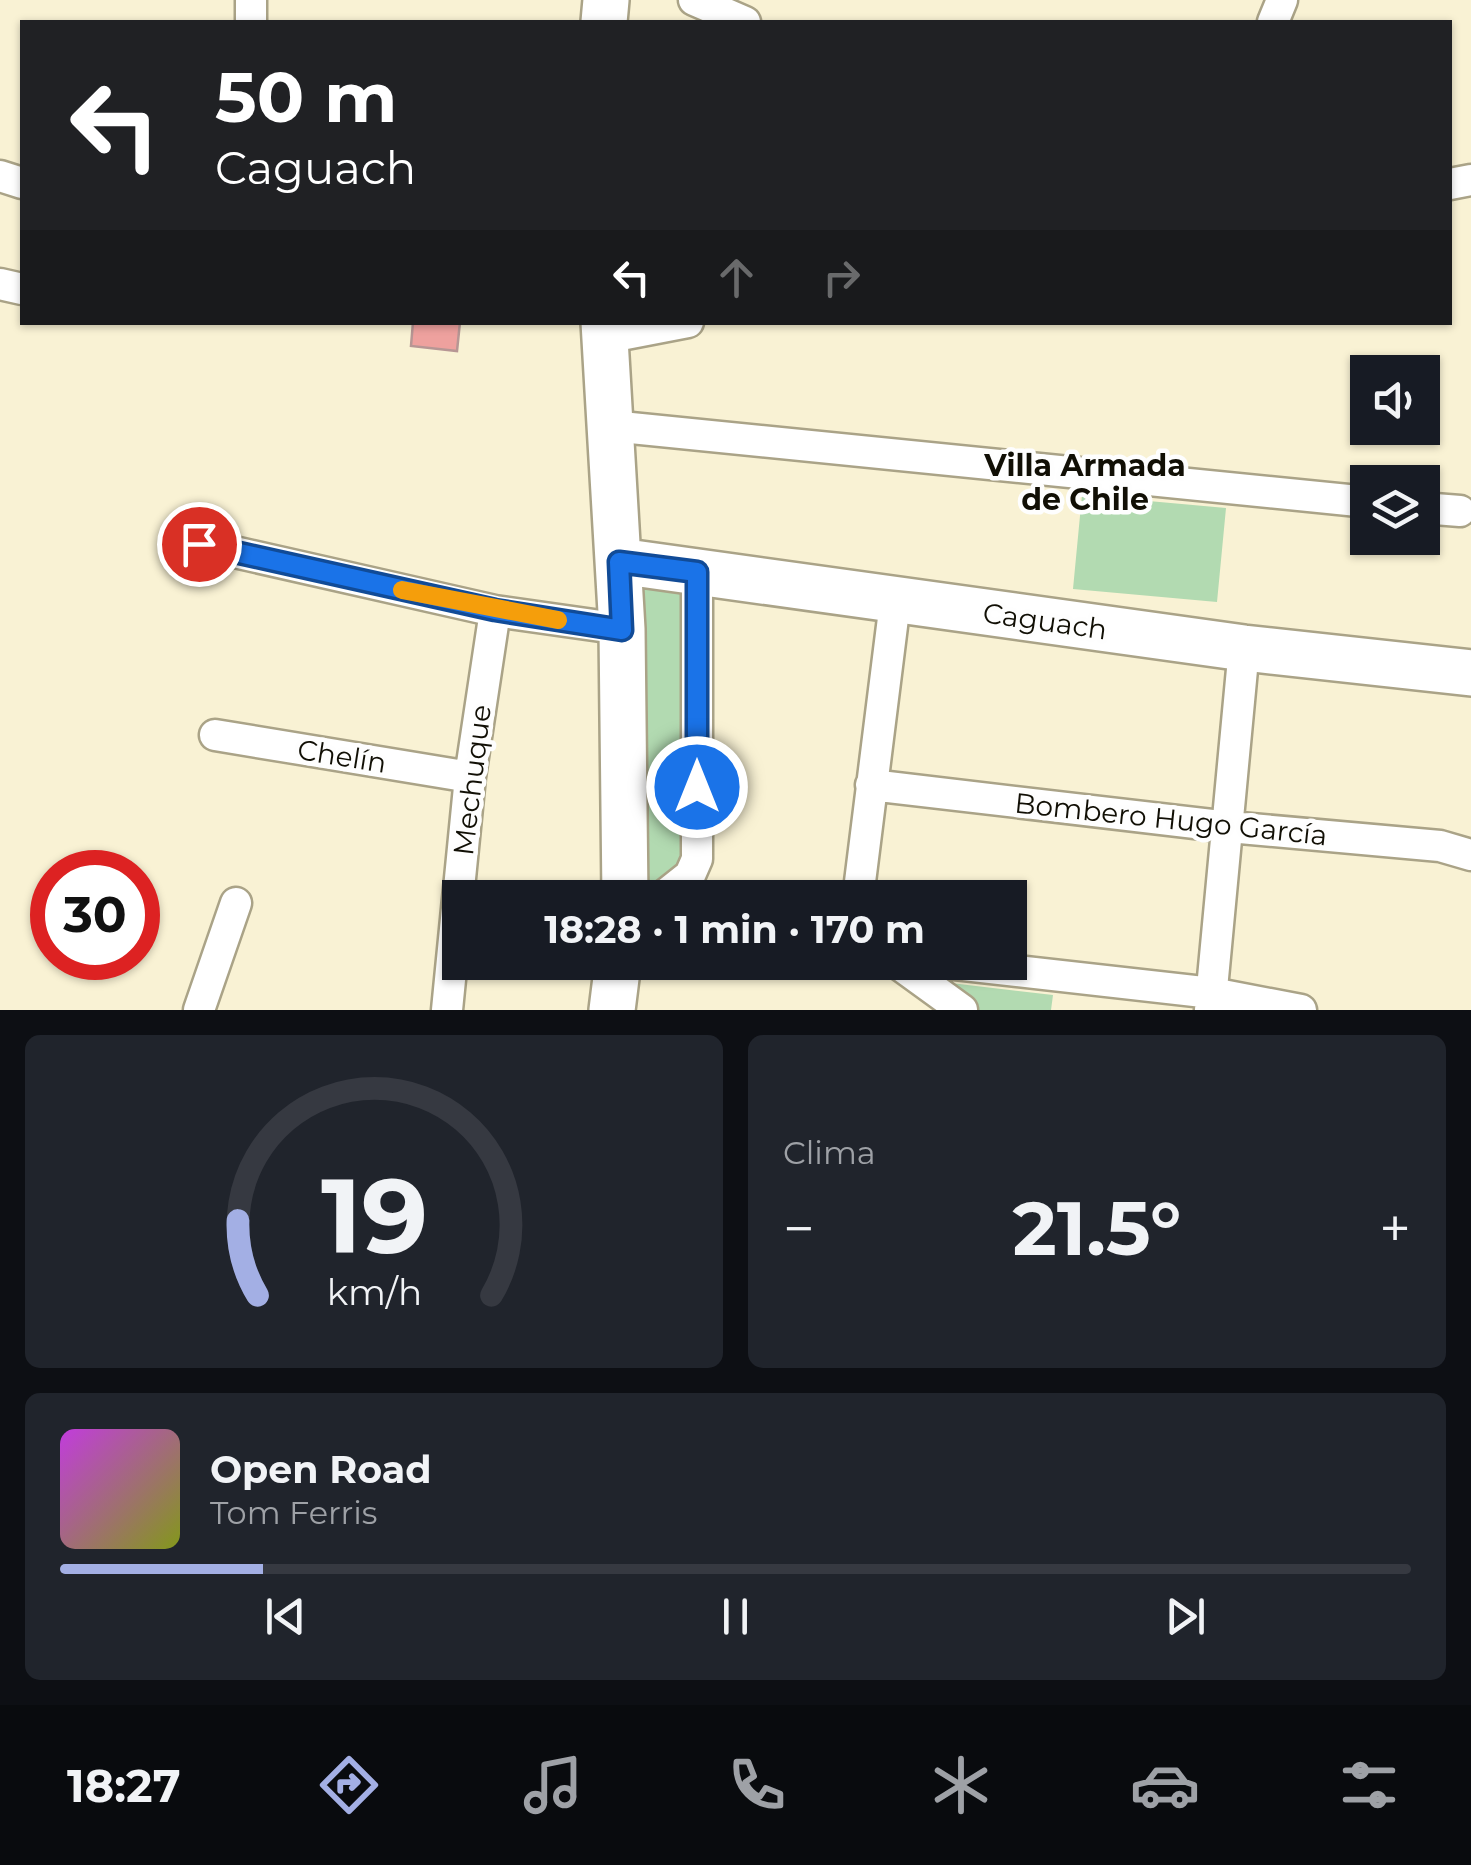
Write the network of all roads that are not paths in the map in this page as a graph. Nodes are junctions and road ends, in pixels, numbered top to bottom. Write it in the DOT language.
graph roads {
  1 [pos="694,0"];
  2 [pos="740,20"];
  3 [pos="656,325"];
  4 [pos="604,330"];
  5 [pos="611,426"];
  6 [pos="1350,500"];
  7 [pos="1440,510"];
  8 [pos="1460,512"];
  9 [pos="199,544"];
  10 [pos="619,562"];
  11 [pos="697,572"];
  12 [pos="896,602"];
  13 [pos="495,610"];
  14 [pos="622,630"];
  15 [pos="1244,648"];
  16 [pos="1471,673"];
  17 [pos="215,735"];
  18 [pos="470,777"];
  19 [pos="871,785"];
  20 [pos="1229,827"];
  21 [pos="1471,855"];
  22 [pos="625,880"];
  23 [pos="684,880"];
  24 [pos="860,880"];
  25 [pos="236,903"];
  26 [pos="1027,975"];
  27 [pos="616,980"];
  28 [pos="921,980"];
  29 [pos="1211,1002"];
  30 [pos="200,1010"];
  31 [pos="447,1010"];
  32 [pos="612,1010"];
  33 [pos="962,1010"];
  34 [pos="1301,1010"];
  1 -- 2 [label="street"];
  3 -- 4 [label="street"];
  4 -- 5 [label="street"];
  5 -- 6 [label="street"];
  5 -- 10 [label="street"];
  7 -- 8 [label="street"];
  9 -- 13 [label="street"];
  10 -- 11 [label="street, Caguach"];
  10 -- 14 [label="street"];
  11 -- 12 [label="street, Caguach"];
  11 -- 23 [label="street"];
  12 -- 15 [label="street, Caguach"];
  12 -- 19 [label="street"];
  13 -- 14 [label="street"];
  13 -- 18 [label="street, Mechuque"];
  14 -- 22 [label="street"];
  15 -- 16 [label="street, Caguach"];
  15 -- 20 [label="street"];
  17 -- 18 [label="street, Chelín"];
  18 -- 31 [label="street, Mechuque"];
  19 -- 20 [label="street, Bombero Hugo García"];
  19 -- 24 [label="street"];
  20 -- 21 [label="street, Bombero Hugo García"];
  20 -- 29 [label="street"];
  25 -- 30 [label="street"];
  26 -- 29 [label="street"];
  27 -- 32 [label="street"];
  28 -- 33 [label="street"];
  29 -- 34 [label="street"];
}
